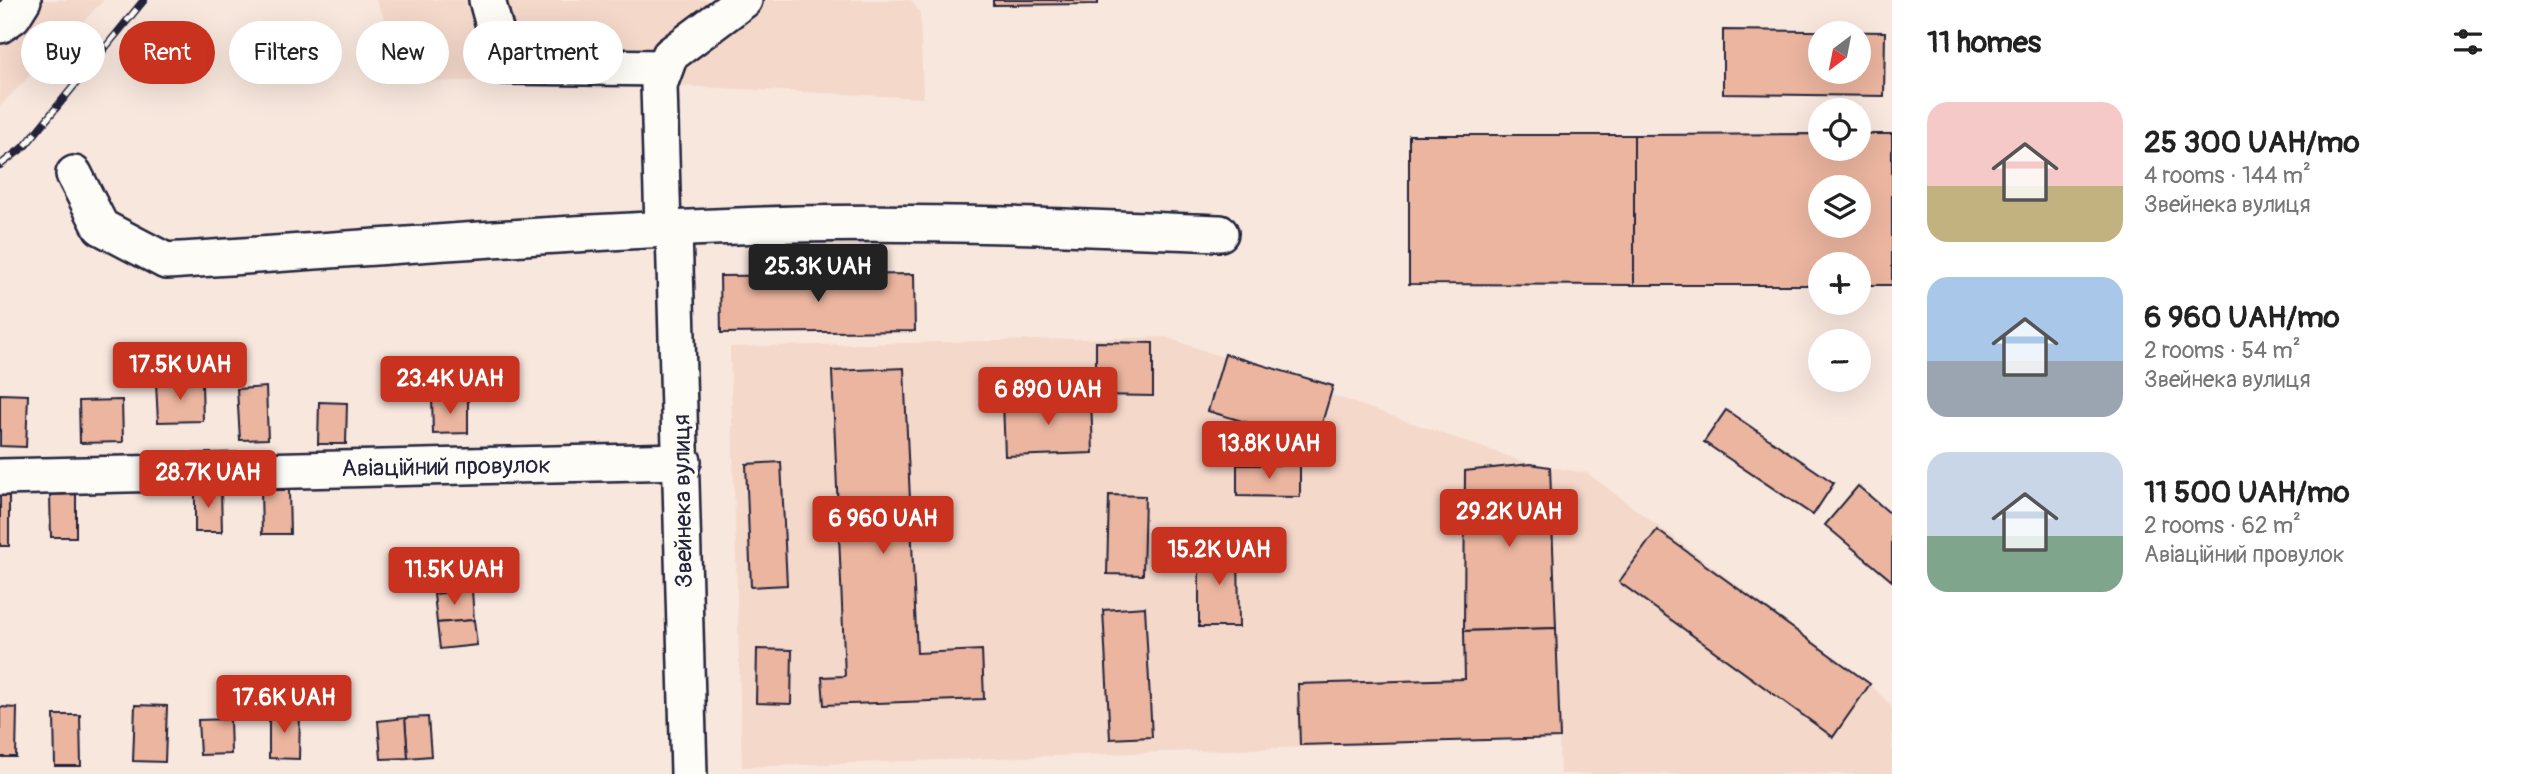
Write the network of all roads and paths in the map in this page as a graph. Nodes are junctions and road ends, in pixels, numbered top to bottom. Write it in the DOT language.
graph roads {
  1 [pos="23,0"];
  2 [pos="487,0"];
  3 [pos="744,0"];
  4 [pos="0,25"];
  5 [pos="665,68"];
  6 [pos="74,174"];
  7 [pos="668,229"];
  8 [pos="1220,233"];
  9 [pos="683,461"];
  10 [pos="0,477"];
  11 [pos="689,774"];
  1 -- 4 [label="street"];
  2 -- 5 [label="street"];
  3 -- 5 [label="street"];
  5 -- 7 [label="street, Звейнека вулиця"];
  6 -- 7 [label="street"];
  7 -- 8 [label="street"];
  7 -- 9 [label="street, Звейнека вулиця"];
  9 -- 10 [label="street, Авіаційний провулок"];
  9 -- 11 [label="street, Звейнека вулиця"];
}
